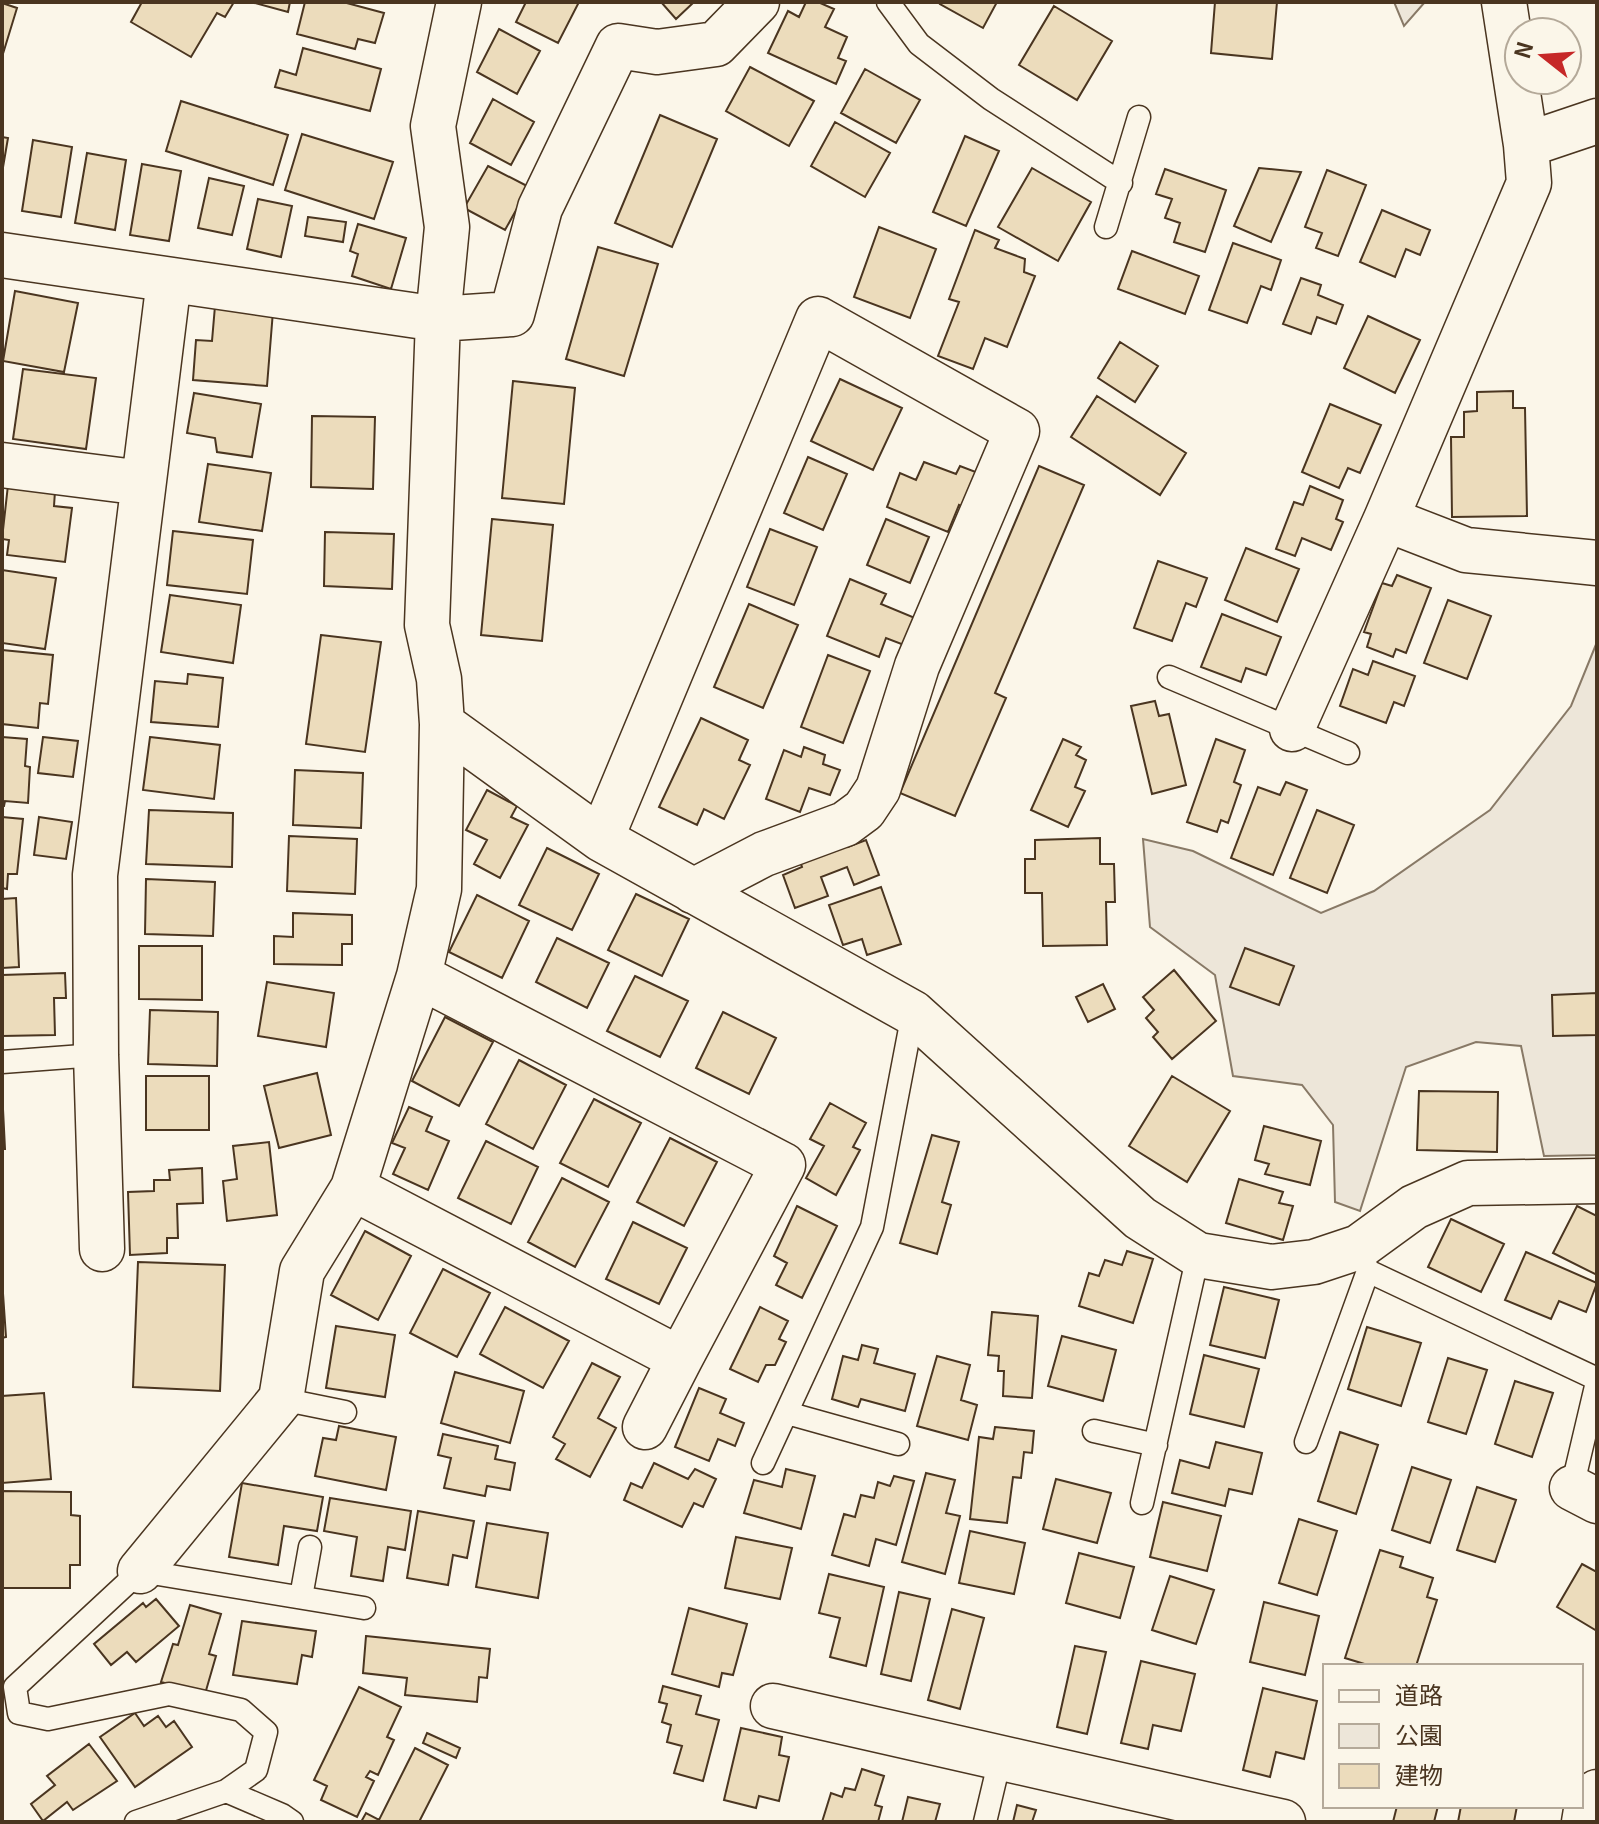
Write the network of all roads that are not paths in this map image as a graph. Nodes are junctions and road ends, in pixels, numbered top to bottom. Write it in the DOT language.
graph roads {
  1 [pos="459,2"];
  2 [pos="757,2"];
  3 [pos="888,2"];
  4 [pos="1504,2"];
  5 [pos="1139,117"];
  6 [pos="1597,121"];
  7 [pos="1526,145"];
  8 [pos="1121,183"];
  9 [pos="1106,227"];
  10 [pos="2,255"];
  11 [pos="169,280"];
  12 [pos="438,319"];
  13 [pos="2,465"];
  14 [pos="143,483"];
  15 [pos="1386,519"];
  16 [pos="1597,563"];
  17 [pos="1169,677"];
  18 [pos="442,724"];
  19 [pos="1292,729"];
  20 [pos="1348,753"];
  21 [pos="601,839"];
  22 [pos="693,891"];
  23 [pos="419,976"];
  24 [pos="913,1013"];
  25 [pos="96,1055"];
  26 [pos="2,1062"];
  27 [pos="1597,1181"];
  28 [pos="353,1188"];
  29 [pos="102,1249"];
  30 [pos="1198,1255"];
  31 [pos="1364,1259"];
  32 [pos="680,1359"];
  33 [pos="1597,1381"];
  34 [pos="281,1399"];
  35 [pos="345,1412"];
  36 [pos="787,1413"];
  37 [pos="645,1427"];
  38 [pos="1094,1431"];
  39 [pos="1306,1442"];
  40 [pos="898,1444"];
  41 [pos="1156,1445"];
  42 [pos="763,1463"];
  43 [pos="1585,1494"];
  44 [pos="1142,1503"];
  45 [pos="310,1547"];
  46 [pos="140,1571"];
  47 [pos="301,1597"];
  48 [pos="364,1608"];
  49 [pos="773,1706"];
  50 [pos="1000,1759"];
  51 [pos="226,1791"];
  52 [pos="1597,1792"];
  53 [pos="136,1822"];
  54 [pos="292,1822"];
  55 [pos="985,1822"];
  56 [pos="1283,1822"];
  57 [pos="1584,1822"];
  1 -- 12 [label="street"];
  2 -- 12 [label="street"];
  3 -- 8 [label="lane"];
  4 -- 7 [label="street"];
  5 -- 8 [label="lane"];
  6 -- 7 [label="street"];
  7 -- 15 [label="street"];
  8 -- 9 [label="lane"];
  10 -- 11 [label="street"];
  11 -- 12 [label="street"];
  11 -- 14 [label="street"];
  12 -- 18 [label="street"];
  13 -- 14 [label="street"];
  14 -- 25 [label="street"];
  15 -- 16 [label="street"];
  15 -- 19 [label="street"];
  17 -- 19 [label="lane"];
  18 -- 21 [label="street"];
  18 -- 23 [label="street"];
  19 -- 20 [label="lane"];
  21 -- 22 [label="street"];
  21 -- 22 [label="street"];
  22 -- 24 [label="street"];
  23 -- 28 [label="street"];
  23 -- 32 [label="street"];
  24 -- 30 [label="street"];
  24 -- 36 [label="lane"];
  25 -- 26 [label="lane"];
  25 -- 29 [label="street"];
  27 -- 31 [label="street"];
  28 -- 32 [label="street"];
  28 -- 34 [label="street"];
  30 -- 31 [label="street"];
  30 -- 41 [label="lane"];
  31 -- 33 [label="lane"];
  31 -- 39 [label="lane"];
  32 -- 37 [label="street"];
  33 -- 43 [label="lane"];
  34 -- 35 [label="lane"];
  34 -- 46 [label="street"];
  36 -- 40 [label="lane"];
  36 -- 42 [label="lane"];
  38 -- 41 [label="lane"];
  41 -- 44 [label="lane"];
  45 -- 47 [label="lane"];
  46 -- 47 [label="lane"];
  46 -- 51 [label="lane"];
  47 -- 48 [label="lane"];
  49 -- 50 [label="street"];
  50 -- 55 [label="lane"];
  50 -- 56 [label="street"];
  51 -- 53 [label="lane"];
  51 -- 54 [label="lane"];
  52 -- 57 [label="street"];
}
